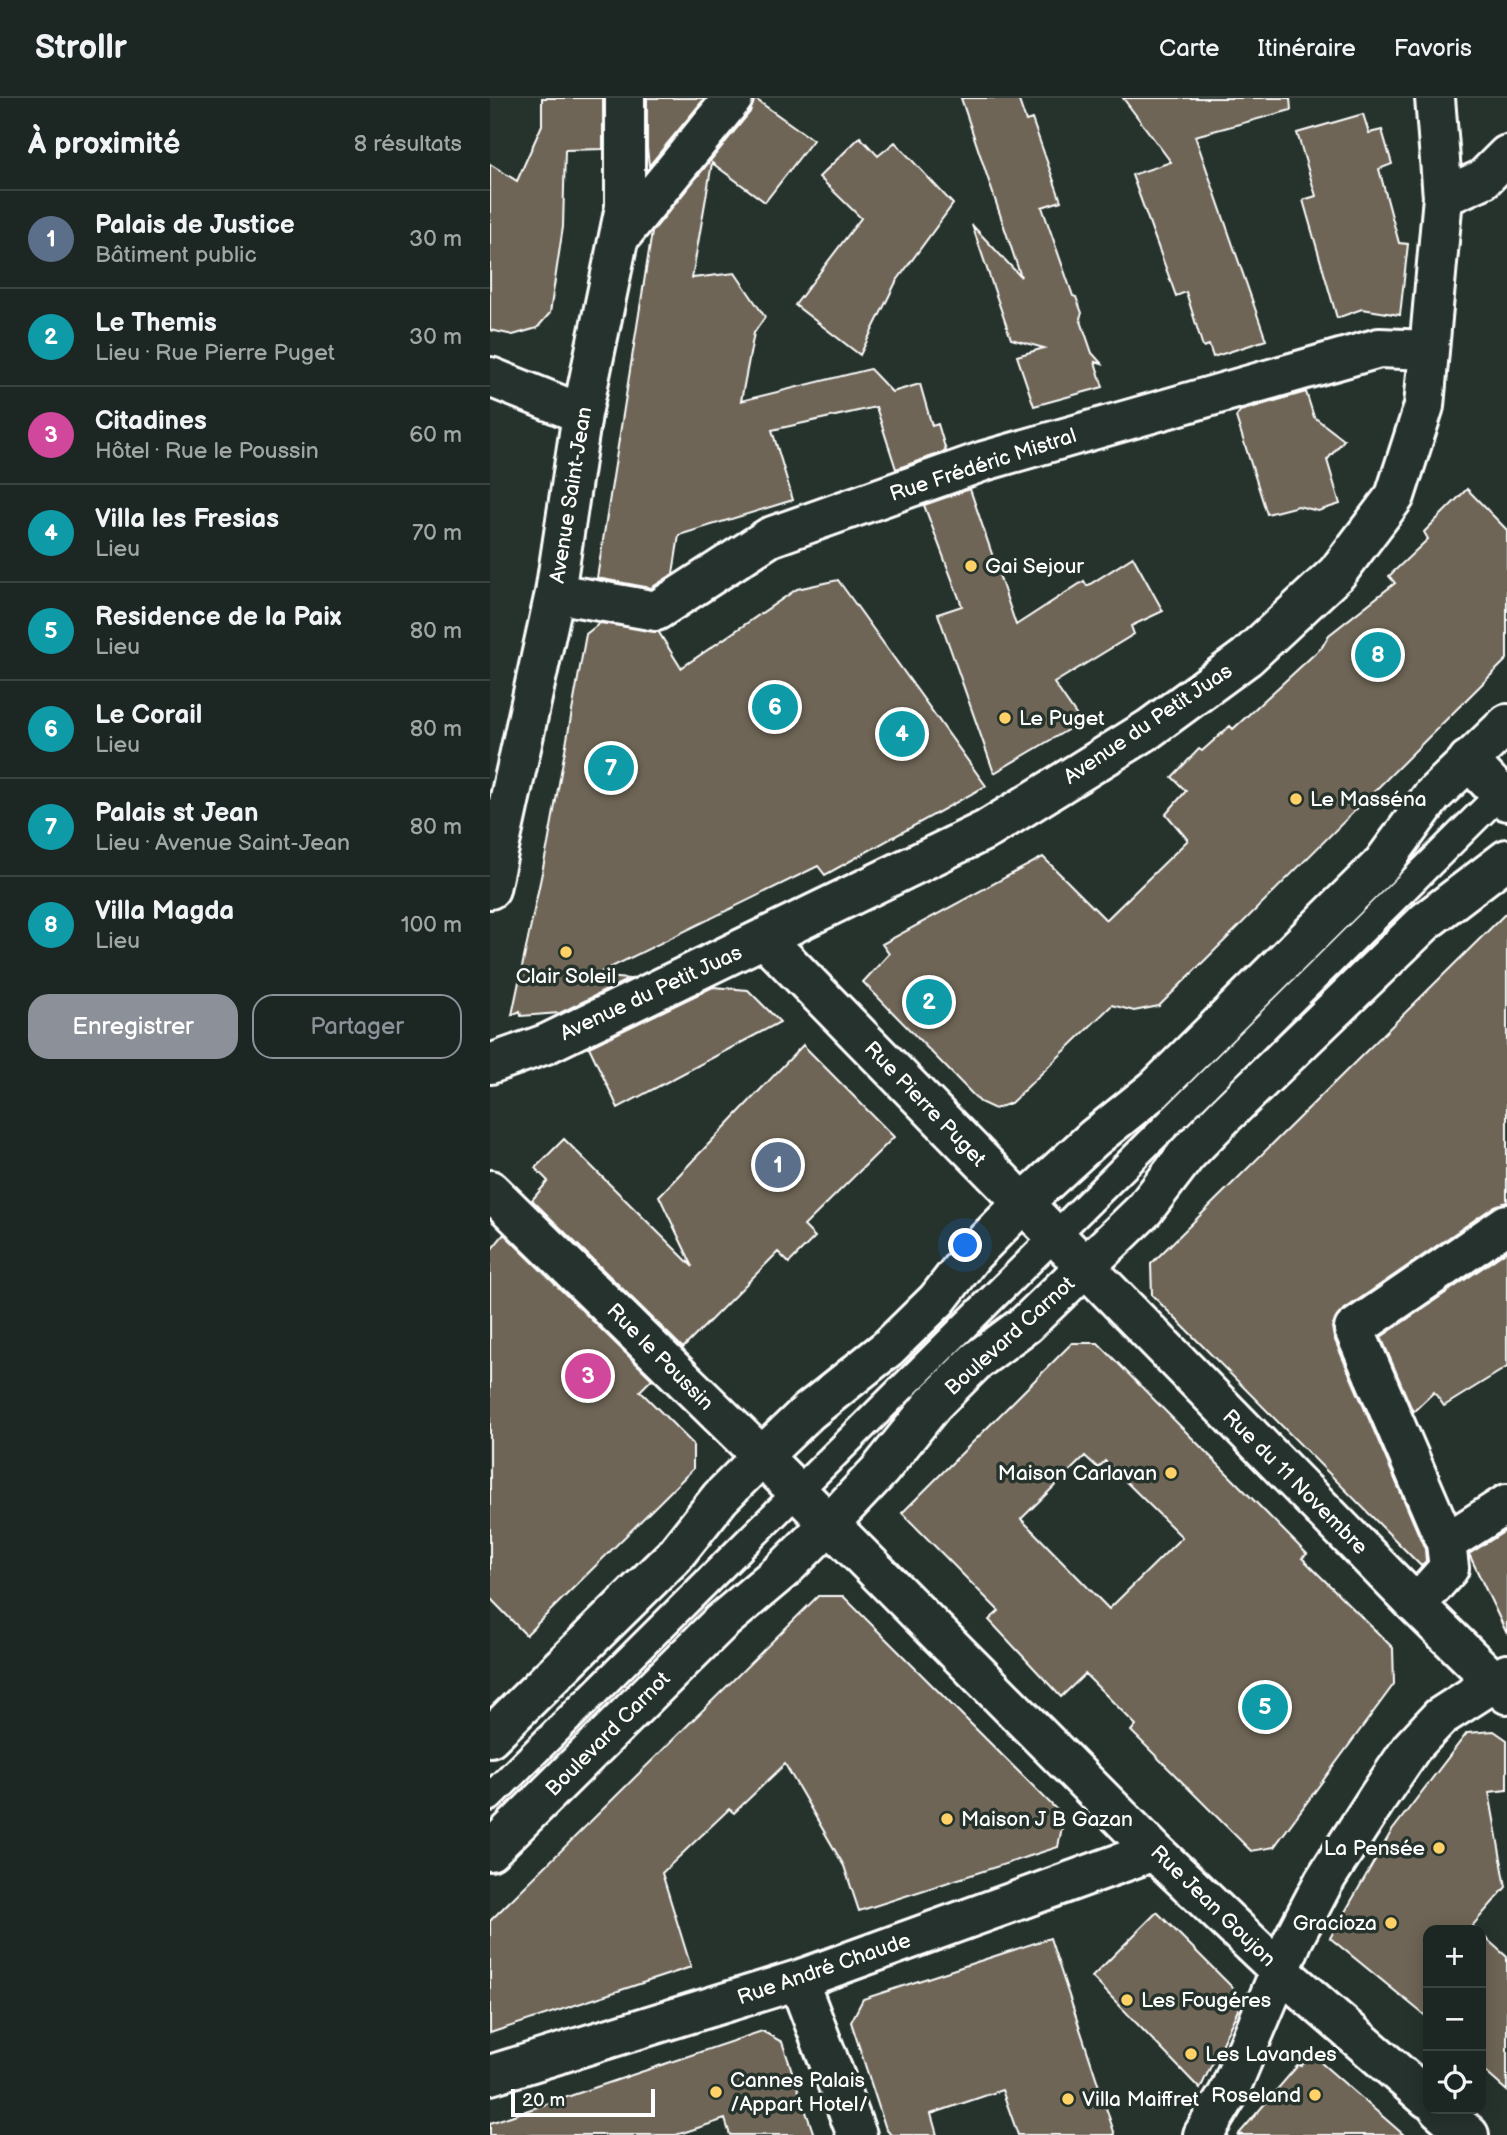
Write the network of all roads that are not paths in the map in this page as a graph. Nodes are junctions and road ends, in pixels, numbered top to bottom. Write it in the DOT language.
graph roads {
  1 [pos="625,98"];
  2 [pos="733,98"];
  3 [pos="1435,98"];
  4 [pos="1507,155"];
  5 [pos="1443,197"];
  6 [pos="618,239"];
  7 [pos="1429,350"];
  8 [pos="490,377"];
  9 [pos="582,414"];
  10 [pos="555,593"];
  11 [pos="1507,724"];
  12 [pos="1468,760"];
  13 [pos="1505,794"];
  14 [pos="1507,859"];
  15 [pos="490,889"];
  16 [pos="765,939"];
  17 [pos="490,1064"];
  18 [pos="490,1190"];
  19 [pos="1022,1204"];
  20 [pos="1507,1224"];
  21 [pos="1054,1237"];
  22 [pos="1085,1268"];
  23 [pos="761,1457"];
  24 [pos="796,1490"];
  25 [pos="1507,1504"];
  26 [pos="828,1525"];
  27 [pos="1446,1543"];
  28 [pos="1416,1605"];
  29 [pos="1502,1684"];
  30 [pos="490,1737"];
  31 [pos="490,1797"];
  32 [pos="490,1851"];
  33 [pos="1154,1851"];
  34 [pos="1280,1970"];
  35 [pos="798,1980"];
  36 [pos="490,2075"];
  37 [pos="1423,2095"];
  38 [pos="1445,2114"];
  39 [pos="857,2135"];
  40 [pos="1203,2135"];
  41 [pos="1469,2135"];
  1 -- 6 [label="street, Avenue Saint-Jean"];
  2 -- 6 [label="street"];
  3 -- 5 [label="street, Avenue du Petit Juas"];
  4 -- 5 [label="street"];
  5 -- 7 [label="street, Avenue du Petit Juas"];
  6 -- 9 [label="street, Avenue Saint-Jean"];
  7 -- 10 [label="street, Rue Frédéric Mistral"];
  7 -- 16 [label="street, Avenue du Petit Juas"];
  8 -- 9 [label="street"];
  9 -- 10 [label="street, Avenue Saint-Jean"];
  10 -- 15 [label="street, Avenue Saint-Jean"];
  11 -- 12 [label="street"];
  12 -- 13 [label="street"];
  12 -- 19 [label="street"];
  13 -- 21 [label="lane"];
  14 -- 22 [label="street, Boulevard Carnot"];
  16 -- 17 [label="street, Avenue du Petit Juas"];
  16 -- 19 [label="street, Rue Pierre Puget"];
  18 -- 23 [label="street, Rue le Poussin"];
  19 -- 21 [label="street, Rue Pierre Puget"];
  19 -- 23 [label="street"];
  20 -- 27 [label="street"];
  21 -- 22 [label="street, Rue Pierre Puget"];
  21 -- 24 [label="lane"];
  22 -- 26 [label="street, Boulevard Carnot"];
  22 -- 28 [label="street, Rue du 11 Novembre"];
  23 -- 24 [label="street, Rue le Poussin"];
  23 -- 30 [label="street"];
  24 -- 26 [label="street, Rue le Poussin"];
  24 -- 31 [label="lane"];
  25 -- 27 [label="street"];
  26 -- 32 [label="street, Boulevard Carnot"];
  26 -- 33 [label="street, Rue Jean Goujon"];
  27 -- 28 [label="street"];
  28 -- 29 [label="street, Rue du 11 Novembre"];
  29 -- 34 [label="street"];
  33 -- 34 [label="street, Rue Jean Goujon"];
  33 -- 35 [label="street, Rue André Chaude"];
  34 -- 37 [label="street, Rue Jean Goujon"];
  34 -- 40 [label="street"];
  35 -- 36 [label="street, Rue André Chaude"];
  35 -- 39 [label="street"];
  38 -- 41 [label="street"];
}
